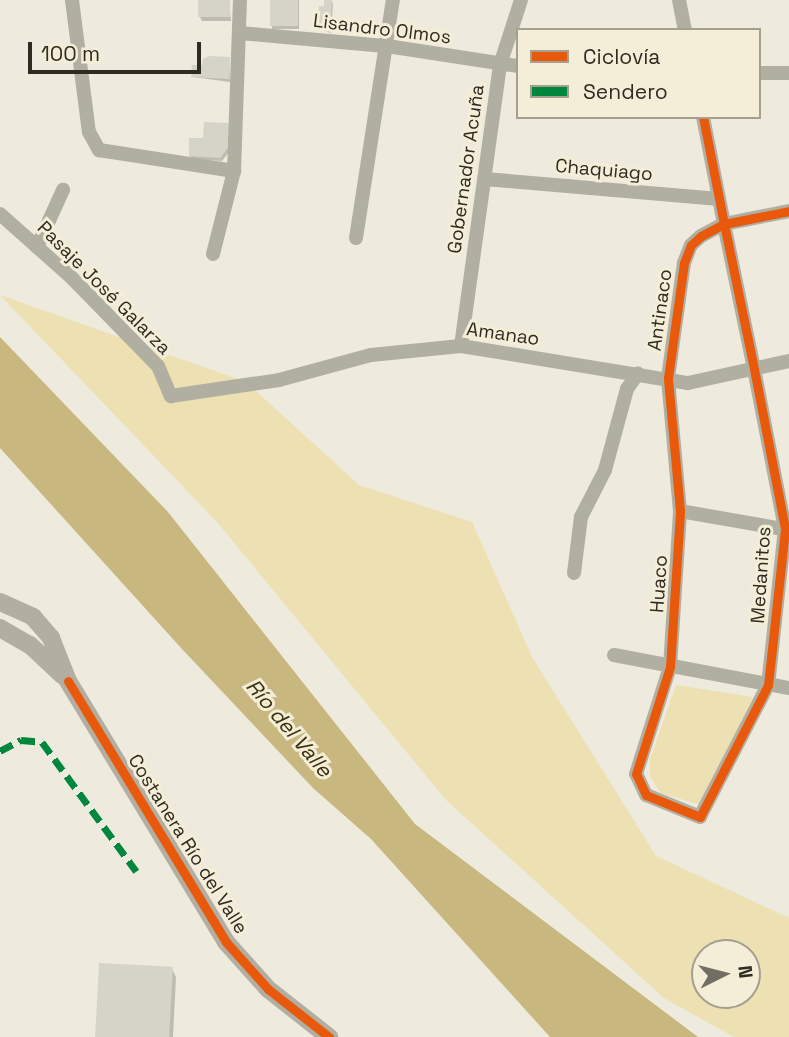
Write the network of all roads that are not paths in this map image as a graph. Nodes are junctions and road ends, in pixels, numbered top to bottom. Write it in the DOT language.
graph roads {
  1 [pos="61,0"];
  2 [pos="72,0"];
  3 [pos="240,0"];
  4 [pos="393,0"];
  5 [pos="521,0"];
  6 [pos="679,0"];
  7 [pos="685,28"];
  8 [pos="240,33"];
  9 [pos="387,46"];
  10 [pos="499,65"];
  11 [pos="516,66"];
  12 [pos="761,73"];
  13 [pos="789,73"];
  14 [pos="703,119"];
  15 [pos="233,171"];
  16 [pos="485,179"];
  17 [pos="63,190"];
  18 [pos="719,199"];
  19 [pos="789,211"];
  20 [pos="0,214"];
  21 [pos="724,224"];
  22 [pos="356,238"];
  23 [pos="37,247"];
  24 [pos="213,254"];
  25 [pos="461,346"];
  26 [pos="789,361"];
  27 [pos="754,369"];
  28 [pos="638,373"];
  29 [pos="668,378"];
  30 [pos="171,396"];
  31 [pos="680,512"];
  32 [pos="787,530"];
  33 [pos="574,573"];
  34 [pos="0,602"];
  35 [pos="0,628"];
  36 [pos="614,655"];
  37 [pos="670,667"];
  38 [pos="68,681"];
  39 [pos="768,685"];
  40 [pos="789,688"];
  41 [pos="700,817"];
  42 [pos="329,1037"];
  1 -- 2 [label="street"];
  2 -- 15 [label="street"];
  3 -- 8 [label="street"];
  4 -- 9 [label="street"];
  5 -- 10 [label="street, Gobernador Acuña"];
  6 -- 7 [label="street"];
  8 -- 9 [label="street, Lisandro Olmos"];
  8 -- 15 [label="street"];
  9 -- 10 [label="street, Lisandro Olmos"];
  9 -- 22 [label="street"];
  10 -- 11 [label="street, Lisandro Olmos"];
  10 -- 16 [label="street, Gobernador Acuña"];
  12 -- 13 [label="street"];
  14 -- 18 [label="street, Medanitos"];
  15 -- 24 [label="street"];
  16 -- 18 [label="street, Chaquiago"];
  16 -- 25 [label="street, Gobernador Acuña"];
  17 -- 23 [label="street"];
  18 -- 21 [label="street, Medanitos"];
  19 -- 21 [label="street"];
  20 -- 23 [label="street, Pasaje José Galarza"];
  21 -- 27 [label="street, Medanitos"];
  21 -- 29 [label="street, Antinaco"];
  23 -- 30 [label="street, Pasaje José Galarza"];
  25 -- 28 [label="street, Amanao"];
  25 -- 30 [label="street, Amanao"];
  26 -- 27 [label="street, Amanao"];
  27 -- 29 [label="street, Amanao"];
  27 -- 32 [label="street, Medanitos"];
  28 -- 29 [label="street, Amanao"];
  28 -- 33 [label="street, Antinaco"];
  29 -- 31 [label="street, Huaco"];
  31 -- 32 [label="street"];
  31 -- 37 [label="street, Huaco"];
  32 -- 39 [label="street, Medanitos"];
  34 -- 38 [label="main road, Costanera Río del Valle"];
  35 -- 38 [label="main road, Costanera Río del Valle"];
  36 -- 37 [label="street"];
  37 -- 39 [label="street"];
  37 -- 41 [label="street, Huaco"];
  38 -- 42 [label="main road, Costanera Río del Valle"];
  39 -- 40 [label="street"];
  39 -- 41 [label="street, Medanitos"];
}
